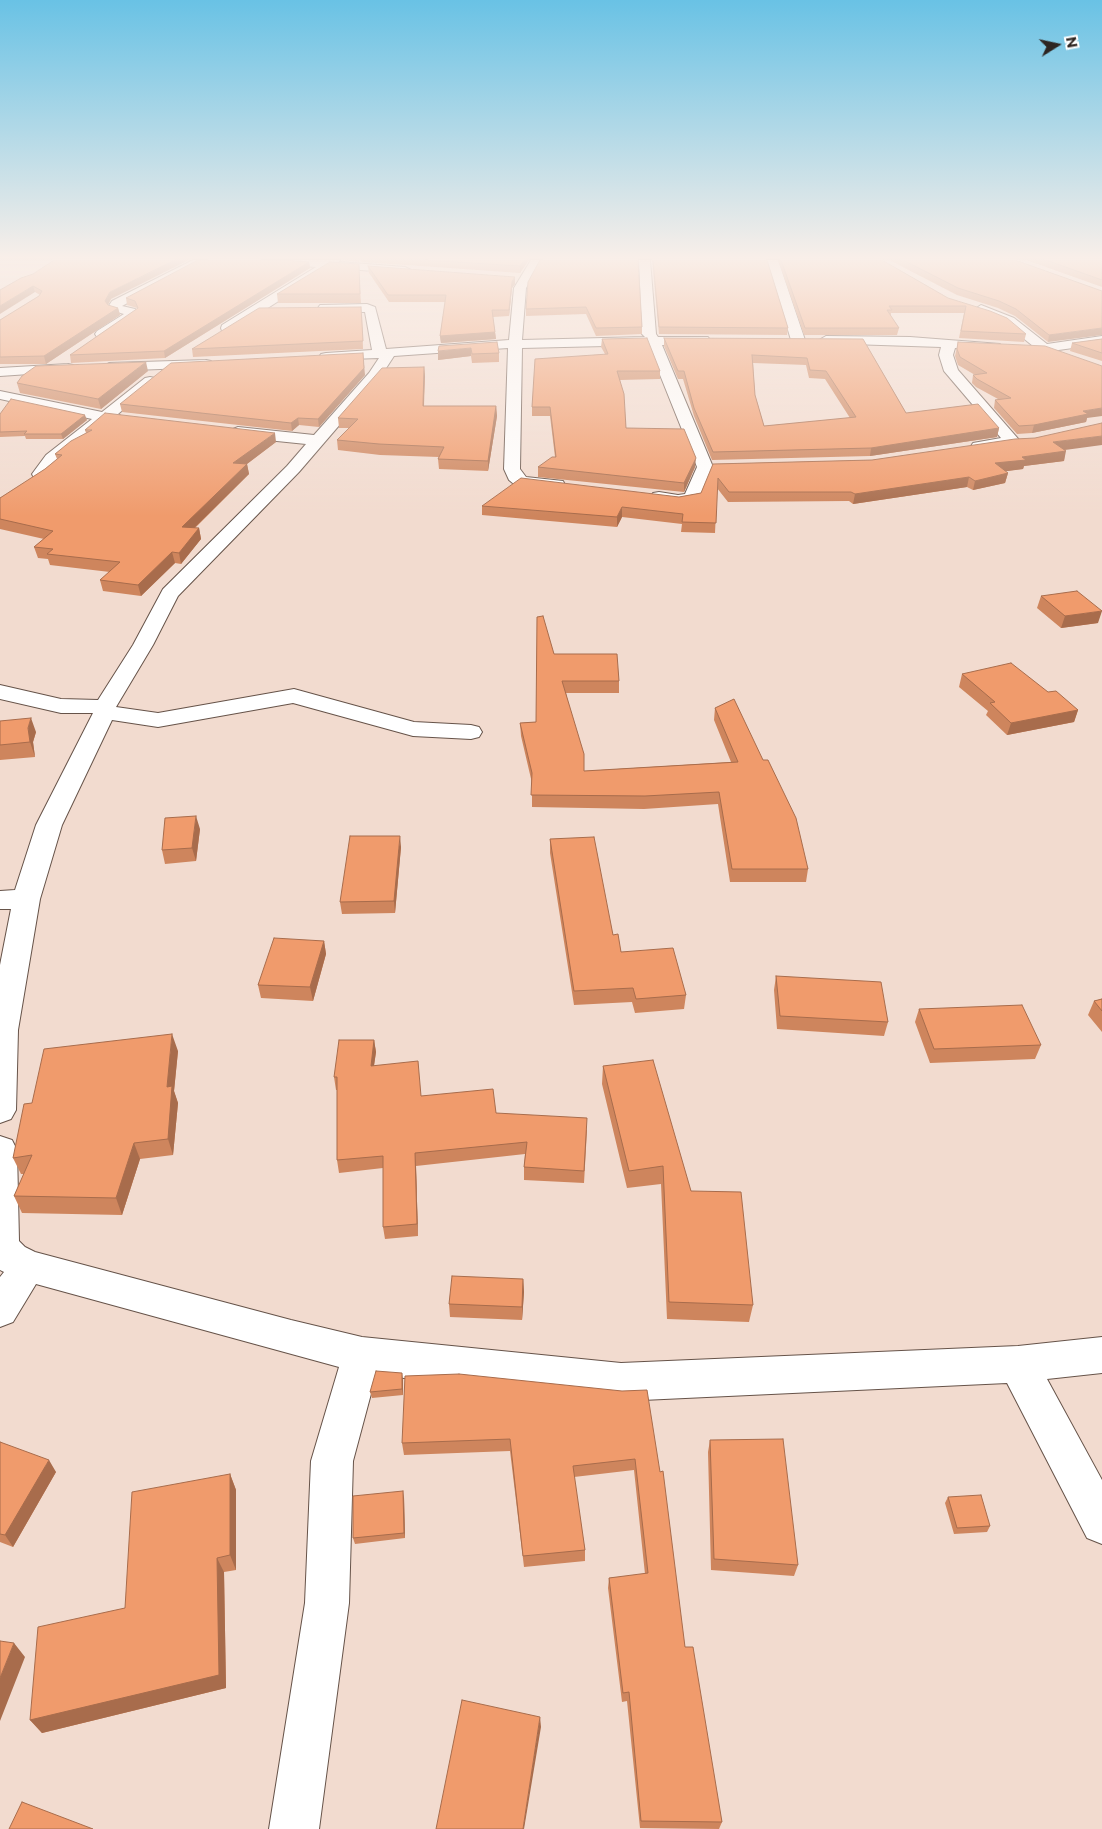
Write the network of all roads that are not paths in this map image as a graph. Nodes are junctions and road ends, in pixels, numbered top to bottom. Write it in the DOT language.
graph roads {
  1 [pos="382,345"];
  2 [pos="497,345"];
  3 [pos="515,345"];
  4 [pos="655,345"];
  5 [pos="949,345"];
  6 [pos="968,345"];
  7 [pos="1041,345"];
  8 [pos="1063,345"];
  9 [pos="1006,348"];
  10 [pos="1025,348"];
  11 [pos="1044,348"];
  12 [pos="193,350"];
  13 [pos="385,354"];
  14 [pos="66,358"];
  15 [pos="310,358"];
  16 [pos="1076,358"];
  17 [pos="222,363"];
  18 [pos="168,365"];
  19 [pos="79,368"];
  20 [pos="98,368"];
  21 [pos="50,369"];
  22 [pos="0,372"];
  23 [pos="0,395"];
  24 [pos="105,417"];
  25 [pos="133,420"];
  26 [pos="222,429"];
  27 [pos="316,440"];
  28 [pos="1032,440"];
  29 [pos="1012,441"];
  30 [pos="965,448"];
  31 [pos="724,466"];
  32 [pos="705,467"];
  33 [pos="40,474"];
  34 [pos="570,487"];
  35 [pos="639,495"];
  36 [pos="0,692"];
  37 [pos="105,709"];
  38 [pos="471,732"];
  39 [pos="13,900"];
  40 [pos="0,1110"];
  41 [pos="0,1150"];
  42 [pos="27,1266"];
  43 [pos="0,1310"];
  44 [pos="362,1355"];
  45 [pos="1102,1355"];
  46 [pos="1018,1364"];
  47 [pos="1102,1523"];
  48 [pos="294,1829"];
  1 -- 13 [label="street"];
  2 -- 13 [label="street"];
  3 -- 34 [label="street"];
  4 -- 32 [label="street"];
  5 -- 29 [label="street"];
  6 -- 9 [label="street"];
  7 -- 11 [label="street"];
  8 -- 11 [label="street"];
  10 -- 11 [label="street"];
  11 -- 16 [label="street"];
  12 -- 18 [label="street"];
  13 -- 15 [label="street"];
  13 -- 27 [label="street"];
  14 -- 21 [label="street"];
  17 -- 18 [label="street"];
  18 -- 20 [label="street"];
  18 -- 24 [label="street"];
  19 -- 21 [label="street"];
  21 -- 22 [label="street"];
  23 -- 24 [label="street"];
  24 -- 25 [label="street"];
  24 -- 33 [label="street"];
  26 -- 27 [label="street"];
  27 -- 37 [label="street"];
  28 -- 29 [label="street"];
  29 -- 30 [label="street"];
  31 -- 32 [label="street"];
  32 -- 35 [label="street"];
  36 -- 37 [label="street"];
  37 -- 38 [label="street"];
  37 -- 39 [label="street"];
  39 -- 40 [label="street"];
  41 -- 42 [label="street"];
  42 -- 43 [label="street"];
  42 -- 44 [label="street"];
  44 -- 46 [label="street"];
  44 -- 48 [label="street"];
  45 -- 46 [label="street"];
  46 -- 47 [label="street"];
}
